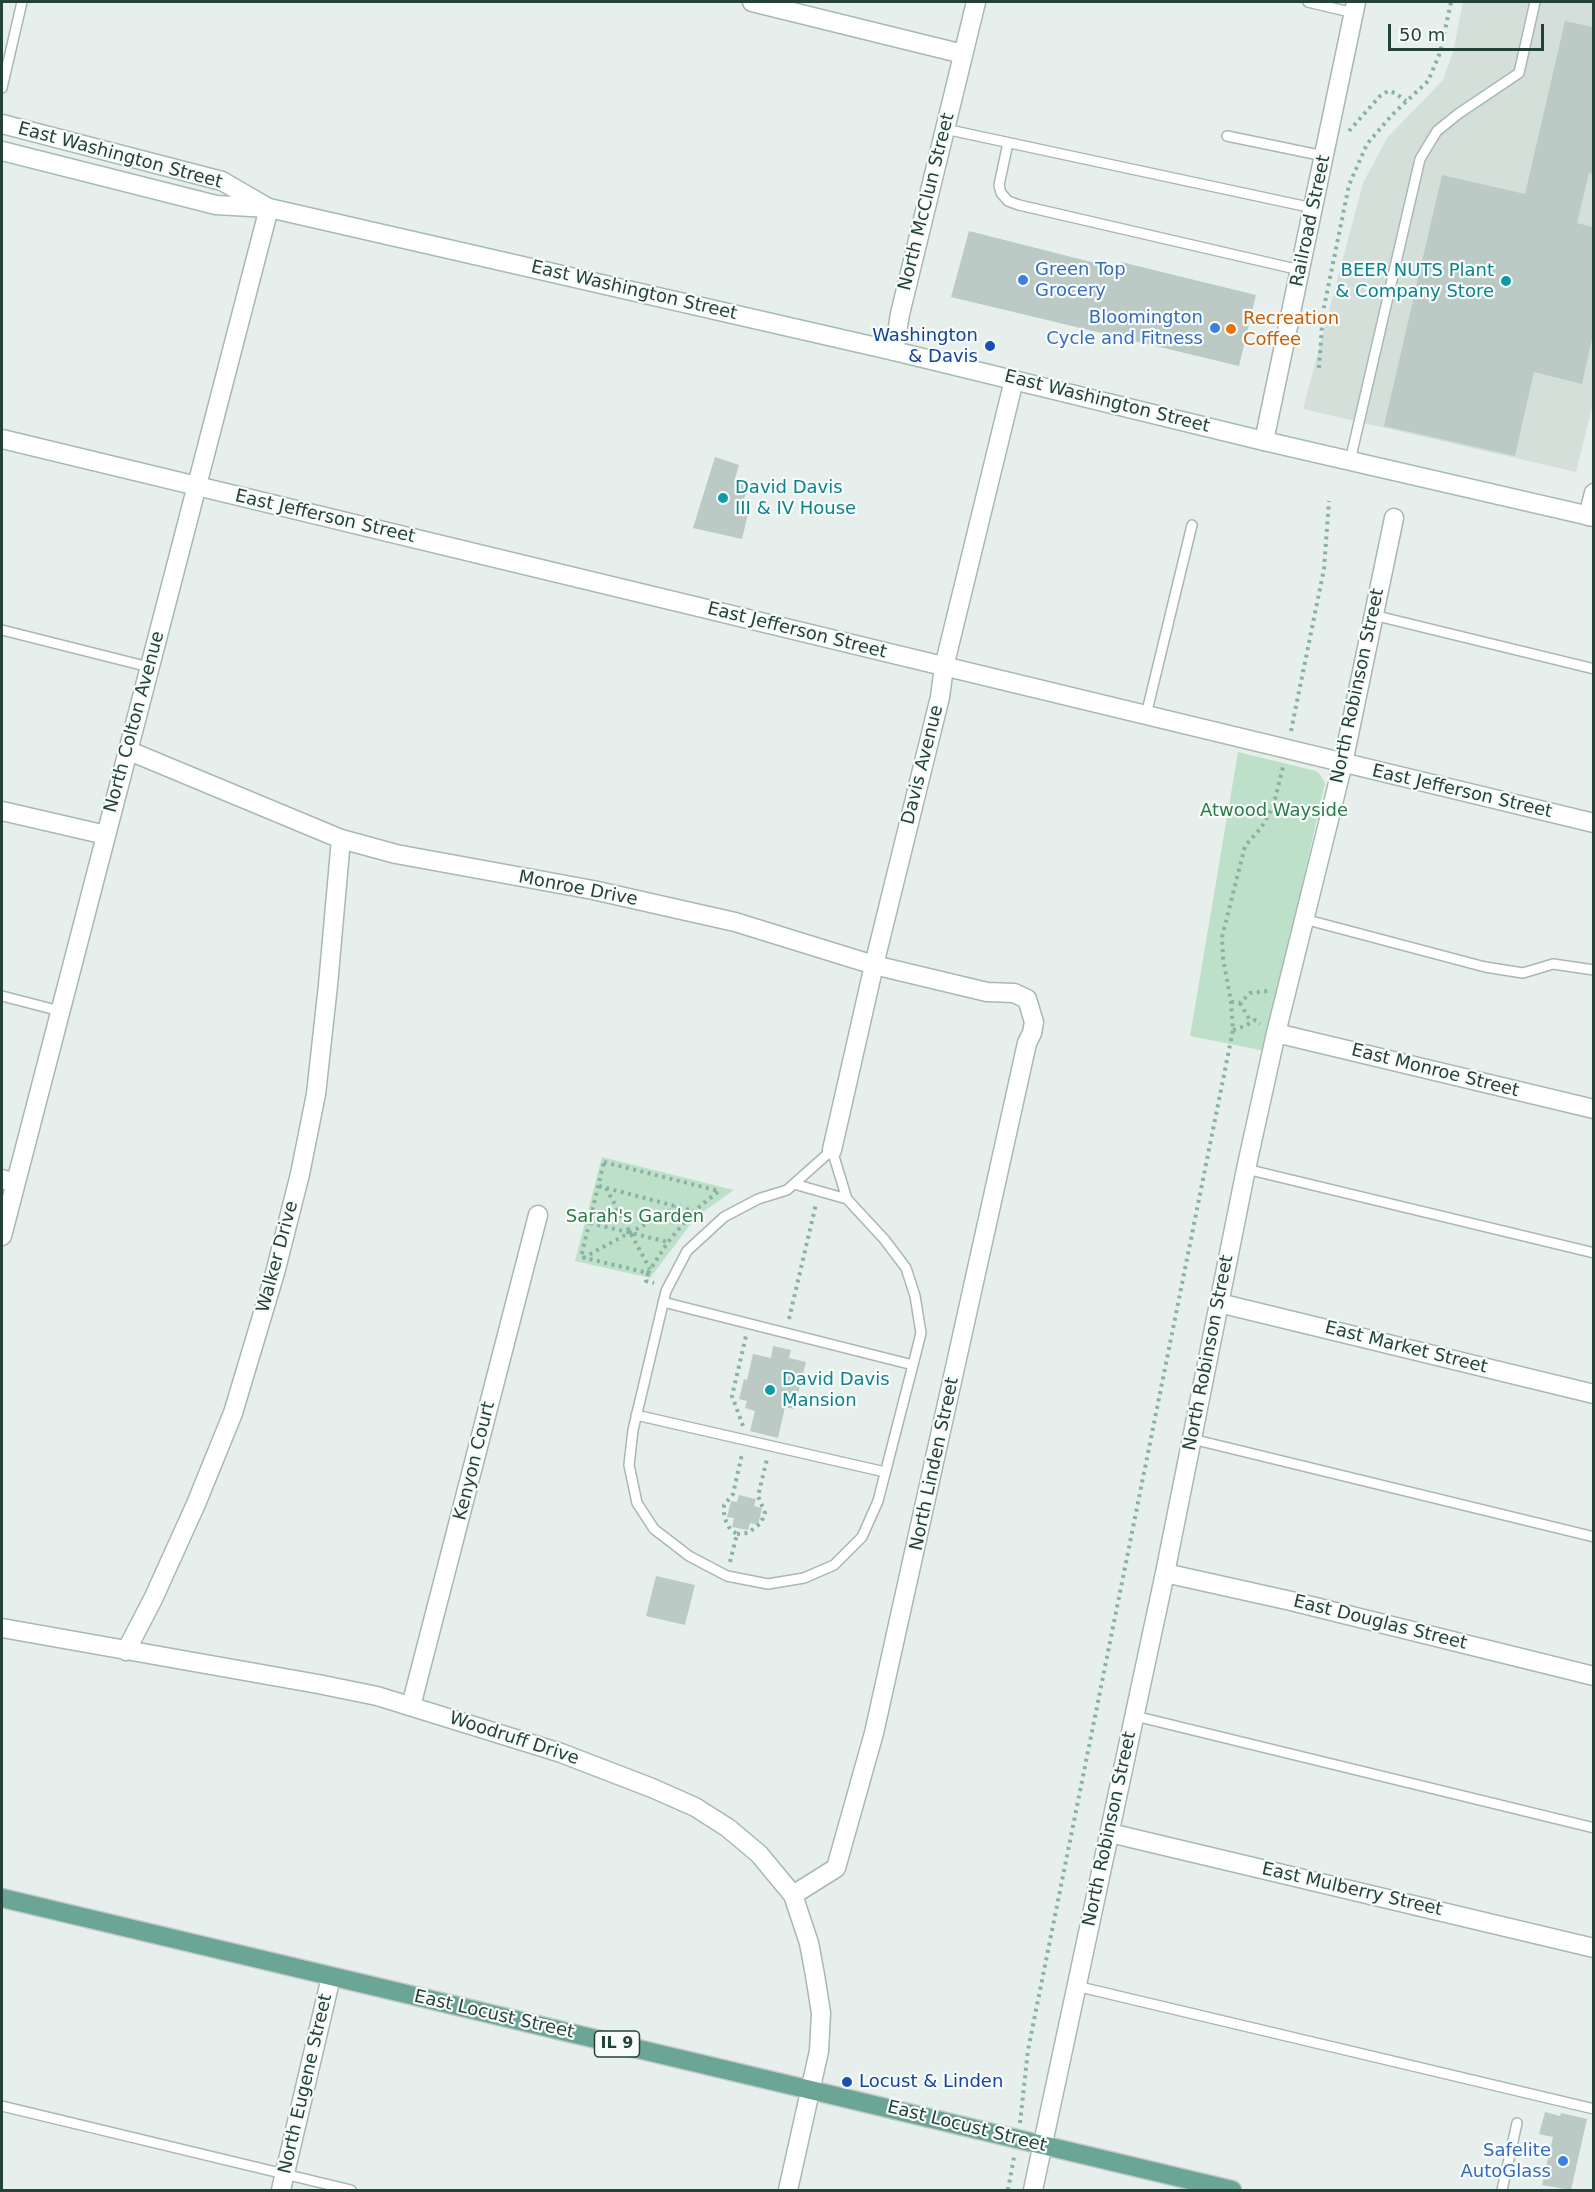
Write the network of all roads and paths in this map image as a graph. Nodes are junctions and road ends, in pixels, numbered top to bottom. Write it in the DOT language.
graph roads {
  1 [pos="22,2"];
  2 [pos="752,2"];
  3 [pos="976,2"];
  4 [pos="1308,2"];
  5 [pos="1451,2"];
  6 [pos="1535,2"];
  7 [pos="1355,7"];
  8 [pos="963,54"];
  9 [pos="2,88"];
  10 [pos="1406,101"];
  11 [pos="2,124"];
  12 [pos="945,129"];
  13 [pos="1342,132"];
  14 [pos="1227,136"];
  15 [pos="1008,143"];
  16 [pos="2,152"];
  17 [pos="1324,156"];
  18 [pos="269,208"];
  19 [pos="1313,208"];
  20 [pos="1300,270"];
  21 [pos="894,351"];
  22 [pos="1319,368"];
  23 [pos="1014,380"];
  24 [pos="2,439"];
  25 [pos="1264,441"];
  26 [pos="1350,461"];
  27 [pos="196,487"];
  28 [pos="1593,493"];
  29 [pos="1329,501"];
  30 [pos="1591,516"];
  31 [pos="1394,518"];
  32 [pos="1192,525"];
  33 [pos="1373,615"];
  34 [pos="2,630"];
  35 [pos="149,667"];
  36 [pos="944,667"];
  37 [pos="1593,669"];
  38 [pos="1146,715"];
  39 [pos="128,750"];
  40 [pos="1287,750"];
  41 [pos="1343,764"];
  42 [pos="2,811"];
  43 [pos="1593,823"];
  44 [pos="106,835"];
  45 [pos="341,838"];
  46 [pos="1304,919"];
  47 [pos="874,964"];
  48 [pos="1593,970"];
  49 [pos="1287,989"];
  50 [pos="1259,993"];
  51 [pos="2,996"];
  52 [pos="1261,999"];
  53 [pos="1231,1002"];
  54 [pos="1239,1003"];
  55 [pos="1031,1009"];
  56 [pos="60,1011"];
  57 [pos="1255,1019"];
  58 [pos="1233,1030"];
  59 [pos="1276,1033"];
  60 [pos="1593,1109"];
  61 [pos="832,1150"];
  62 [pos="1246,1169"];
  63 [pos="8,1181"];
  64 [pos="794,1184"];
  65 [pos="598,1186"];
  66 [pos="606,1188"];
  67 [pos="819,1191"];
  68 [pos="847,1199"];
  69 [pos="677,1207"];
  70 [pos="694,1211"];
  71 [pos="538,1215"];
  72 [pos="589,1223"];
  73 [pos="630,1232"];
  74 [pos="2,1236"];
  75 [pos="668,1242"];
  76 [pos="1593,1253"];
  77 [pos="583,1258"];
  78 [pos="650,1269"];
  79 [pos="663,1302"];
  80 [pos="1219,1303"];
  81 [pos="786,1333"];
  82 [pos="913,1365"];
  83 [pos="1593,1394"];
  84 [pos="636,1415"];
  85 [pos="1192,1439"];
  86 [pos="771,1446"];
  87 [pos="885,1472"];
  88 [pos="737,1534"];
  89 [pos="1593,1537"];
  90 [pos="1165,1573"];
  91 [pos="2,1628"];
  92 [pos="126,1651"];
  93 [pos="1593,1676"];
  94 [pos="411,1707"];
  95 [pos="1135,1716"];
  96 [pos="1593,1828"];
  97 [pos="1110,1833"];
  98 [pos="793,1895"];
  99 [pos="2,1898"];
  100 [pos="1593,1948"];
  101 [pos="331,1977"];
  102 [pos="1076,1986"];
  103 [pos="811,2090"];
  104 [pos="2,2106"];
  105 [pos="1593,2109"];
  106 [pos="1517,2123"];
  107 [pos="1018,2140"];
  108 [pos="1041,2145"];
  109 [pos="283,2182"];
  110 [pos="351,2190"];
  111 [pos="788,2190"];
  112 [pos="1008,2190"];
  113 [pos="1033,2190"];
  114 [pos="1232,2190"];
  115 [pos="1502,2190"];
  1 -- 9 [label="lane"];
  2 -- 8 [label="street"];
  3 -- 8 [label="street, North McClun Street"];
  4 -- 7 [label="lane"];
  5 -- 10 [label="path"];
  6 -- 26 [label="lane"];
  7 -- 17 [label="street, Railroad Street"];
  8 -- 12 [label="street, North McClun Street"];
  10 -- 13 [label="path"];
  10 -- 22 [label="path"];
  11 -- 18 [label="street, East Washington Street"];
  12 -- 15 [label="lane"];
  12 -- 21 [label="street, North McClun Street"];
  14 -- 17 [label="lane"];
  15 -- 19 [label="lane"];
  15 -- 20 [label="lane"];
  16 -- 18 [label="street, East Washington Street"];
  17 -- 19 [label="street, Railroad Street"];
  18 -- 21 [label="street, East Washington Street"];
  18 -- 27 [label="street, North Colton Avenue"];
  19 -- 20 [label="street, Railroad Street"];
  20 -- 25 [label="street, Railroad Street"];
  21 -- 23 [label="street, East Washington Street"];
  23 -- 25 [label="street, East Washington Street"];
  23 -- 36 [label="street, Davis Avenue"];
  24 -- 27 [label="street, East Jefferson Street"];
  25 -- 26 [label="street, East Washington Street"];
  26 -- 30 [label="street, East Washington Street"];
  27 -- 35 [label="street, North Colton Avenue"];
  27 -- 36 [label="street, East Jefferson Street"];
  28 -- 30 [label="street"];
  29 -- 40 [label="path"];
  31 -- 33 [label="street, North Robinson Street"];
  32 -- 38 [label="lane"];
  33 -- 37 [label="lane"];
  33 -- 41 [label="street, North Robinson Street"];
  34 -- 35 [label="lane"];
  35 -- 39 [label="street, North Colton Avenue"];
  36 -- 38 [label="street, East Jefferson Street"];
  36 -- 47 [label="street, Davis Avenue"];
  38 -- 40 [label="street, East Jefferson Street"];
  39 -- 44 [label="street, North Colton Avenue"];
  39 -- 45 [label="street, Monroe Drive"];
  40 -- 41 [label="street, East Jefferson Street"];
  40 -- 53 [label="path"];
  41 -- 43 [label="street, East Jefferson Street"];
  41 -- 46 [label="street, North Robinson Street"];
  42 -- 44 [label="street"];
  44 -- 56 [label="street, North Colton Avenue"];
  45 -- 47 [label="street, Monroe Drive"];
  45 -- 92 [label="street, Walker Drive"];
  46 -- 48 [label="lane"];
  46 -- 49 [label="street, North Robinson Street"];
  47 -- 55 [label="street, Monroe Drive"];
  47 -- 61 [label="street, Davis Avenue"];
  49 -- 50 [label="path"];
  49 -- 59 [label="street, North Robinson Street"];
  50 -- 52 [label="path"];
  50 -- 54 [label="path"];
  51 -- 56 [label="lane"];
  53 -- 54 [label="path"];
  53 -- 58 [label="path"];
  54 -- 57 [label="path"];
  55 -- 98 [label="street, North Linden Street"];
  56 -- 63 [label="street, North Colton Avenue"];
  57 -- 58 [label="path"];
  57 -- 59 [label="path"];
  58 -- 107 [label="path"];
  59 -- 60 [label="street, East Monroe Street"];
  59 -- 62 [label="street, North Robinson Street"];
  61 -- 64 [label="lane"];
  61 -- 68 [label="lane"];
  62 -- 76 [label="lane"];
  62 -- 80 [label="street, North Robinson Street"];
  63 -- 74 [label="street, North Colton Avenue"];
  64 -- 67 [label="lane"];
  64 -- 79 [label="lane"];
  65 -- 66 [label="path"];
  65 -- 70 [label="path"];
  65 -- 72 [label="path"];
  66 -- 69 [label="path"];
  66 -- 73 [label="path"];
  67 -- 68 [label="lane"];
  67 -- 81 [label="path"];
  68 -- 82 [label="lane"];
  69 -- 70 [label="path"];
  69 -- 73 [label="path"];
  70 -- 75 [label="path"];
  71 -- 94 [label="street, Kenyon Court"];
  72 -- 73 [label="path"];
  72 -- 77 [label="path"];
  73 -- 75 [label="path"];
  73 -- 77 [label="path"];
  73 -- 78 [label="path"];
  75 -- 78 [label="path"];
  77 -- 78 [label="path"];
  79 -- 81 [label="lane"];
  79 -- 84 [label="lane"];
  80 -- 83 [label="street, East Market Street"];
  80 -- 85 [label="street, North Robinson Street"];
  81 -- 82 [label="lane"];
  82 -- 87 [label="lane"];
  84 -- 86 [label="lane"];
  84 -- 87 [label="lane"];
  85 -- 89 [label="lane"];
  85 -- 90 [label="street, North Robinson Street"];
  86 -- 87 [label="lane"];
  86 -- 88 [label="path"];
  90 -- 93 [label="street, East Douglas Street"];
  90 -- 95 [label="street, North Robinson Street"];
  91 -- 92 [label="street, Woodruff Drive"];
  92 -- 94 [label="street, Woodruff Drive"];
  94 -- 98 [label="street, Woodruff Drive"];
  95 -- 96 [label="lane"];
  95 -- 97 [label="street, North Robinson Street"];
  97 -- 100 [label="street, East Mulberry Street"];
  97 -- 102 [label="street, North Robinson Street"];
  98 -- 103 [label="street, Woodruff Drive"];
  99 -- 101 [label="main road, East Locust Street / IL 9"];
  101 -- 103 [label="main road, East Locust Street / IL 9"];
  101 -- 109 [label="street, North Eugene Street"];
  102 -- 105 [label="lane"];
  102 -- 108 [label="street, North Robinson Street"];
  103 -- 107 [label="main road, East Locust Street / IL 9"];
  103 -- 111 [label="street"];
  104 -- 109 [label="lane"];
  106 -- 115 [label="lane"];
  107 -- 108 [label="main road, East Locust Street / IL 9"];
  107 -- 112 [label="path"];
  108 -- 113 [label="street, North Robinson Street"];
  108 -- 114 [label="main road, East Locust Street / IL 9"];
  109 -- 110 [label="lane"];
}
